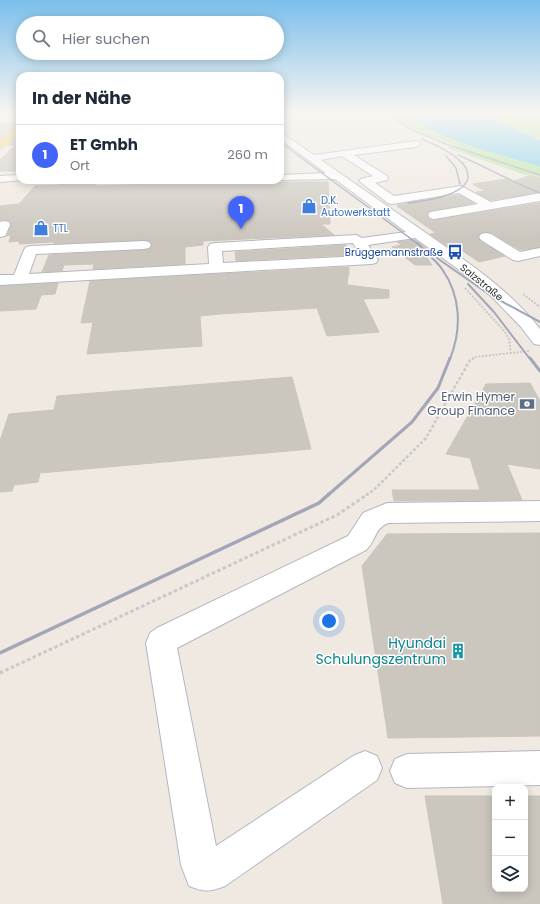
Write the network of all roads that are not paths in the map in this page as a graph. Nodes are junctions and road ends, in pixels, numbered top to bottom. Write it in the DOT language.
graph roads {
  1 [pos="305,153"];
  2 [pos="343,153"];
  3 [pos="344,153"];
  4 [pos="312,158"];
  5 [pos="338,176"];
  6 [pos="0,177"];
  7 [pos="16,177"];
  8 [pos="284,178"];
  9 [pos="540,197"];
  10 [pos="490,206"];
  11 [pos="434,215"];
  12 [pos="0,226"];
  13 [pos="0,233"];
  14 [pos="418,234"];
  15 [pos="486,236"];
  16 [pos="359,242"];
  17 [pos="144,245"];
  18 [pos="540,252"];
  19 [pos="216,268"];
  20 [pos="20,278"];
  21 [pos="0,280"];
  22 [pos="536,345"];
  23 [pos="540,511"];
  24 [pos="365,768"];
  25 [pos="540,768"];
  26 [pos="407,771"];
  1 -- 4 [label="street, Salzstraße"];
  2 -- 4 [label="street"];
  3 -- 10 [label="street"];
  4 -- 5 [label="street, Salzstraße"];
  5 -- 8 [label="street"];
  5 -- 14 [label="street, Salzstraße"];
  6 -- 7 [label="street"];
  9 -- 10 [label="street"];
  10 -- 11 [label="street"];
  12 -- 13 [label="street"];
  14 -- 16 [label="street"];
  14 -- 22 [label="street, Salzstraße"];
  15 -- 18 [label="street"];
  16 -- 19 [label="street"];
  16 -- 19 [label="street"];
  17 -- 20 [label="street"];
  19 -- 20 [label="street"];
  20 -- 21 [label="street"];
  23 -- 24 [label="street"];
  25 -- 26 [label="street"];
}
